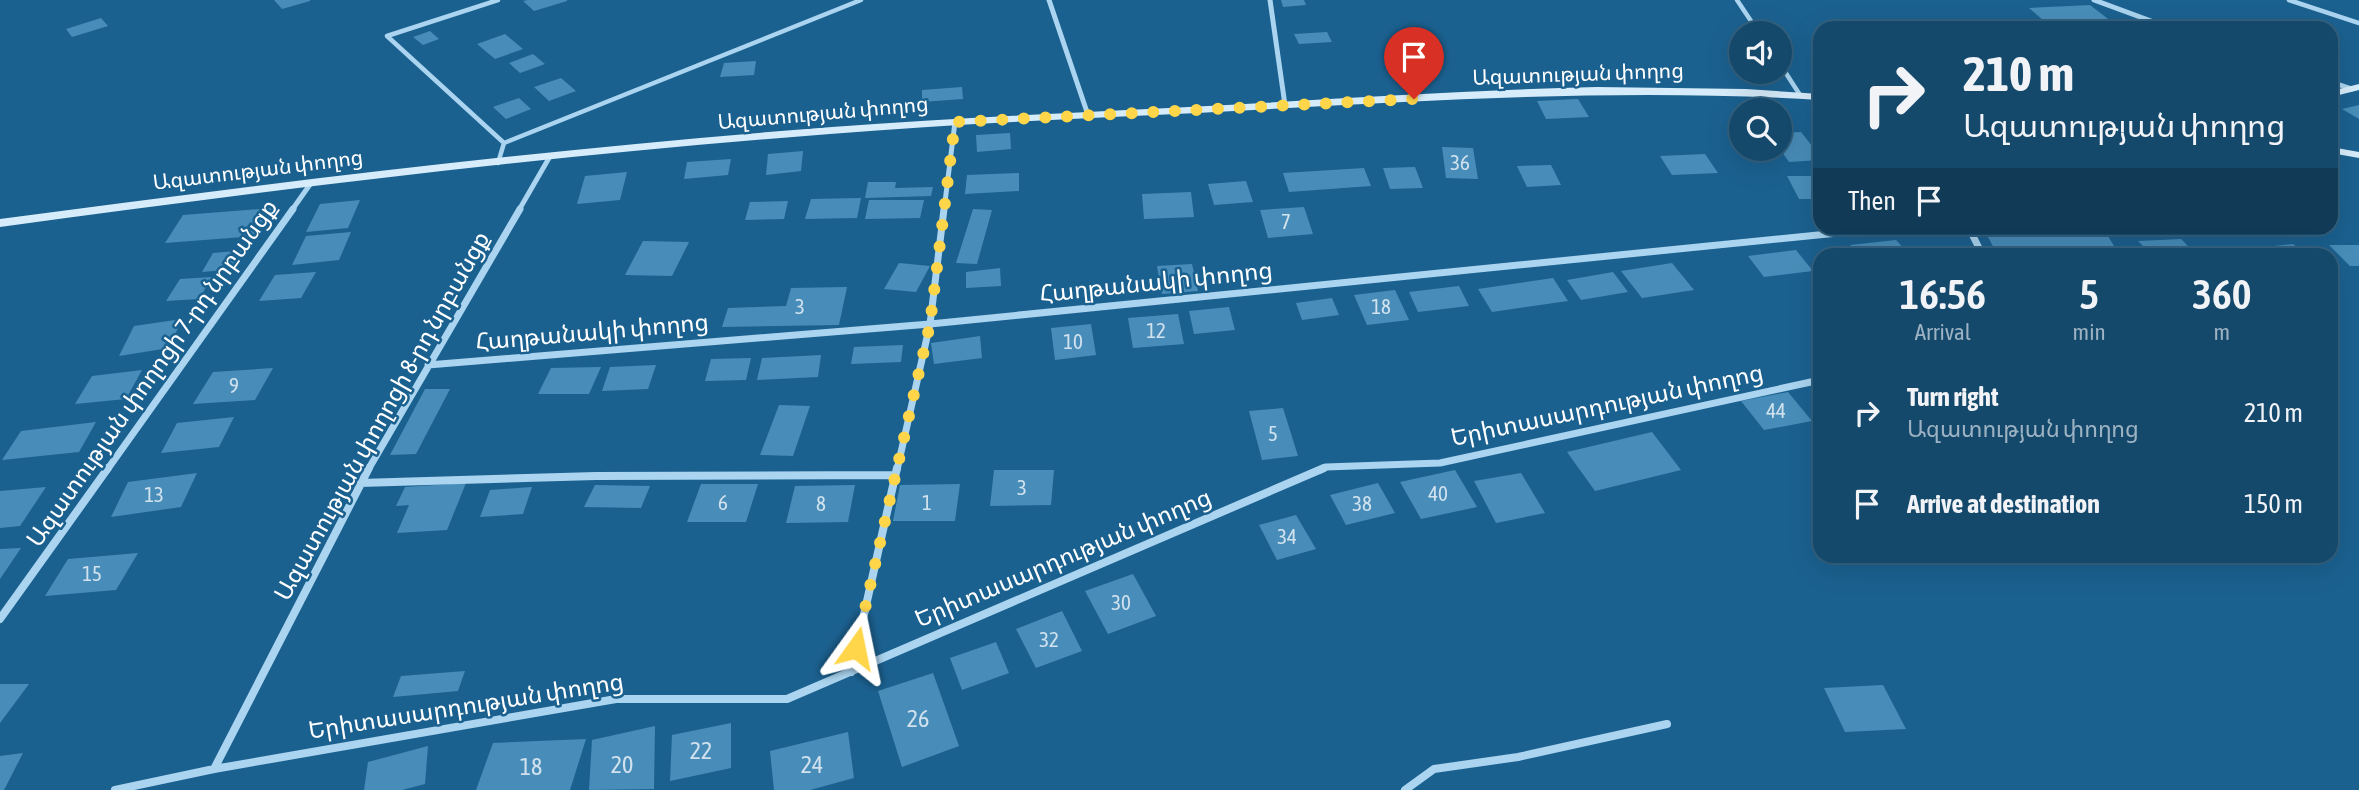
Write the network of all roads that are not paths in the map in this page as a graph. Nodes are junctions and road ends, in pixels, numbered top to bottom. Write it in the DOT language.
graph roads {
  1 [pos="498,0"];
  2 [pos="861,0"];
  3 [pos="1049,0"];
  4 [pos="1270,0"];
  5 [pos="1737,0"];
  6 [pos="2094,0"];
  7 [pos="2289,0"];
  8 [pos="1751,21"];
  9 [pos="2151,21"];
  10 [pos="2359,23"];
  11 [pos="1792,83"];
  12 [pos="2338,84"];
  13 [pos="2356,88"];
  14 [pos="2338,92"];
  15 [pos="1800,95"];
  16 [pos="1813,96"];
  17 [pos="1286,105"];
  18 [pos="1088,115"];
  19 [pos="955,122"];
  20 [pos="503,143"];
  21 [pos="2338,151"];
  22 [pos="2359,155"];
  23 [pos="549,158"];
  24 [pos="498,163"];
  25 [pos="311,183"];
  26 [pos="0,223"];
  27 [pos="1818,235"];
  28 [pos="930,324"];
  29 [pos="428,365"];
  30 [pos="1813,382"];
  31 [pos="894,475"];
  32 [pos="360,483"];
  33 [pos="0,619"];
  34 [pos="851,672"];
  35 [pos="1667,724"];
  36 [pos="214,769"];
  37 [pos="115,790"];
  38 [pos="1405,790"];
  1 -- 20 [label="lane"];
  2 -- 20 [label="lane"];
  3 -- 18 [label="street"];
  4 -- 17 [label="street"];
  5 -- 8 [label="lane"];
  6 -- 9 [label="street"];
  7 -- 10 [label="lane"];
  11 -- 15 [label="lane"];
  12 -- 13 [label="street"];
  13 -- 14 [label="street"];
  15 -- 16 [label="street, Ազատության փողոց"];
  15 -- 17 [label="street, Ազատության փողոց"];
  17 -- 18 [label="street, Ազատության փողոց"];
  18 -- 19 [label="street, Ազատության փողոց"];
  19 -- 23 [label="street, Ազատության փողոց"];
  19 -- 28 [label="street"];
  20 -- 24 [label="lane"];
  21 -- 22 [label="street"];
  23 -- 24 [label="street, Ազատության փողոց"];
  23 -- 29 [label="street, Ազատության փողոցի 8-րդ նրբանցք"];
  24 -- 25 [label="street, Ազատության փողոց"];
  25 -- 26 [label="street, Ազատության փողոց"];
  25 -- 33 [label="street, Ազատության փողոցի 7-րդ նրբանցք"];
  27 -- 28 [label="street, Հաղթանակի փողոց"];
  28 -- 29 [label="street, Հաղթանակի փողոց"];
  28 -- 31 [label="street"];
  29 -- 32 [label="street, Ազատության փողոցի 8-րդ նրբանցք"];
  30 -- 34 [label="street, Երիտասարդության փողոց"];
  31 -- 32 [label="street"];
  31 -- 34 [label="street"];
  32 -- 36 [label="street, Ազատության փողոցի 8-րդ նրբանցք"];
  34 -- 36 [label="street, Երիտասարդության փողոց"];
  35 -- 38 [label="street"];
  36 -- 37 [label="street, Երիտասարդության փողոց"];
}
